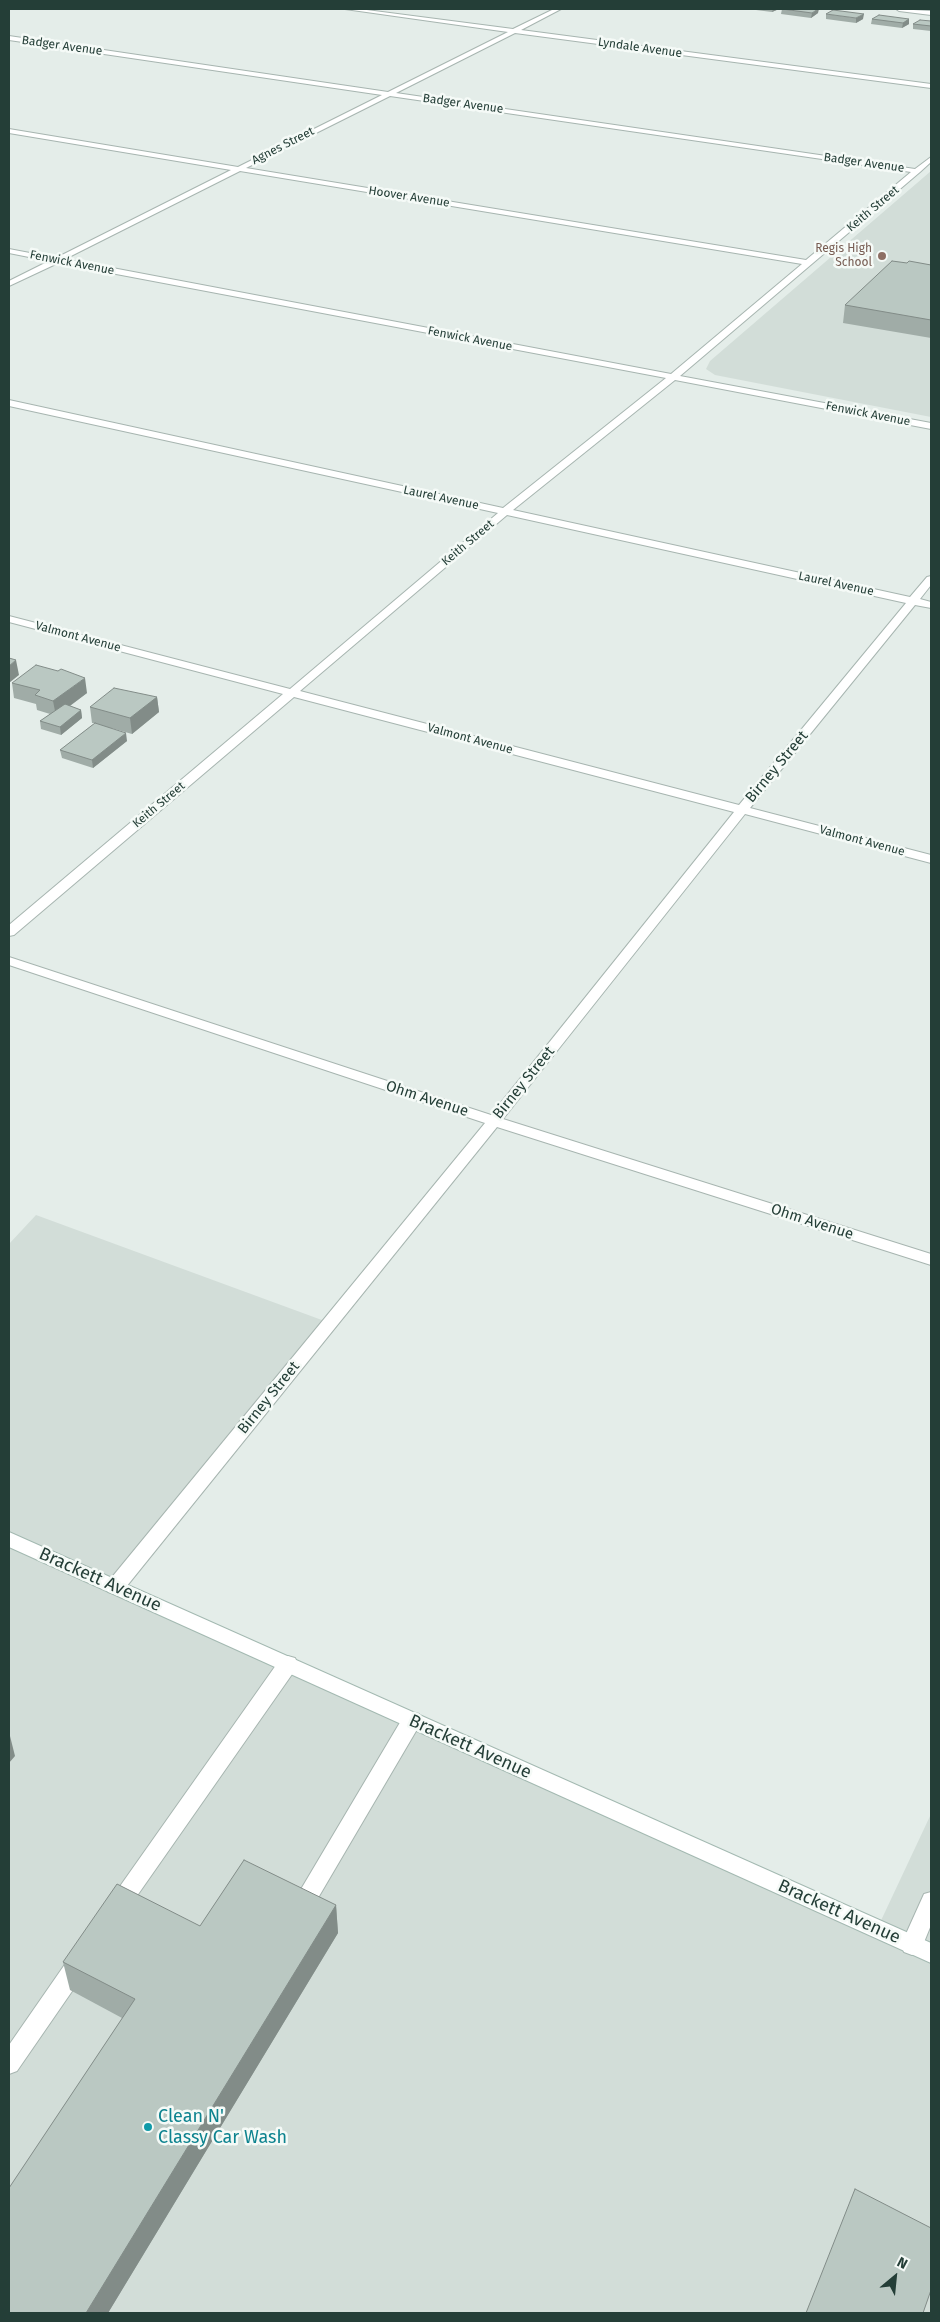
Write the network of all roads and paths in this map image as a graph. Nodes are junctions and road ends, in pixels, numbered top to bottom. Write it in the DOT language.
graph roads {
  1 [pos="348,9"];
  2 [pos="558,9"];
  3 [pos="899,9"];
  4 [pos="931,13"];
  5 [pos="514,31"];
  6 [pos="9,38"];
  7 [pos="931,86"];
  8 [pos="387,93"];
  9 [pos="9,131"];
  10 [pos="931,159"];
  11 [pos="237,169"];
  12 [pos="918,171"];
  13 [pos="9,251"];
  14 [pos="58,260"];
  15 [pos="809,263"];
  16 [pos="9,284"];
  17 [pos="673,377"];
  18 [pos="9,403"];
  19 [pos="931,426"];
  20 [pos="505,512"];
  21 [pos="931,579"];
  22 [pos="914,601"];
  23 [pos="931,605"];
  24 [pos="9,619"];
  25 [pos="290,692"];
  26 [pos="742,810"];
  27 [pos="931,859"];
  28 [pos="9,932"];
  29 [pos="9,961"];
  30 [pos="494,1121"];
  31 [pos="931,1260"];
  32 [pos="9,1539"];
  33 [pos="116,1587"];
  34 [pos="288,1664"];
  35 [pos="412,1720"];
  36 [pos="931,1901"];
  37 [pos="298,1914"];
  38 [pos="106,1924"];
  39 [pos="912,1945"];
  40 [pos="88,1949"];
  41 [pos="931,1953"];
  42 [pos="9,2063"];
  1 -- 5 [label="street, Lyndale Avenue"];
  2 -- 5 [label="street, Agnes Street"];
  3 -- 4 [label="street"];
  5 -- 7 [label="street, Lyndale Avenue"];
  5 -- 8 [label="street, Agnes Street"];
  6 -- 8 [label="street, Badger Avenue"];
  8 -- 11 [label="street, Agnes Street"];
  8 -- 12 [label="street, Badger Avenue"];
  9 -- 11 [label="street, Hoover Avenue"];
  10 -- 12 [label="street, Keith Street"];
  11 -- 14 [label="street, Agnes Street"];
  11 -- 15 [label="street, Hoover Avenue"];
  12 -- 15 [label="street, Keith Street"];
  13 -- 14 [label="street, Fenwick Avenue"];
  14 -- 16 [label="street, Agnes Street"];
  14 -- 17 [label="street, Fenwick Avenue"];
  15 -- 17 [label="street, Keith Street"];
  17 -- 19 [label="street, Fenwick Avenue"];
  17 -- 20 [label="street, Keith Street"];
  18 -- 20 [label="street, Laurel Avenue"];
  20 -- 22 [label="street, Laurel Avenue"];
  20 -- 25 [label="street, Keith Street"];
  21 -- 22 [label="street, Birney Street"];
  22 -- 23 [label="street, Laurel Avenue"];
  22 -- 26 [label="street, Birney Street"];
  24 -- 25 [label="street, Valmont Avenue"];
  25 -- 26 [label="street, Valmont Avenue"];
  25 -- 28 [label="street, Keith Street"];
  26 -- 27 [label="street, Valmont Avenue"];
  26 -- 30 [label="street, Birney Street"];
  29 -- 30 [label="street, Ohm Avenue"];
  30 -- 31 [label="street, Ohm Avenue"];
  30 -- 33 [label="street, Birney Street"];
  32 -- 33 [label="street, Brackett Avenue"];
  33 -- 34 [label="street, Brackett Avenue"];
  34 -- 35 [label="street, Brackett Avenue"];
  34 -- 38 [label="street"];
  35 -- 37 [label="street"];
  35 -- 39 [label="street, Brackett Avenue"];
  36 -- 39 [label="street"];
  39 -- 41 [label="street, Brackett Avenue"];
  40 -- 42 [label="street"];
}
